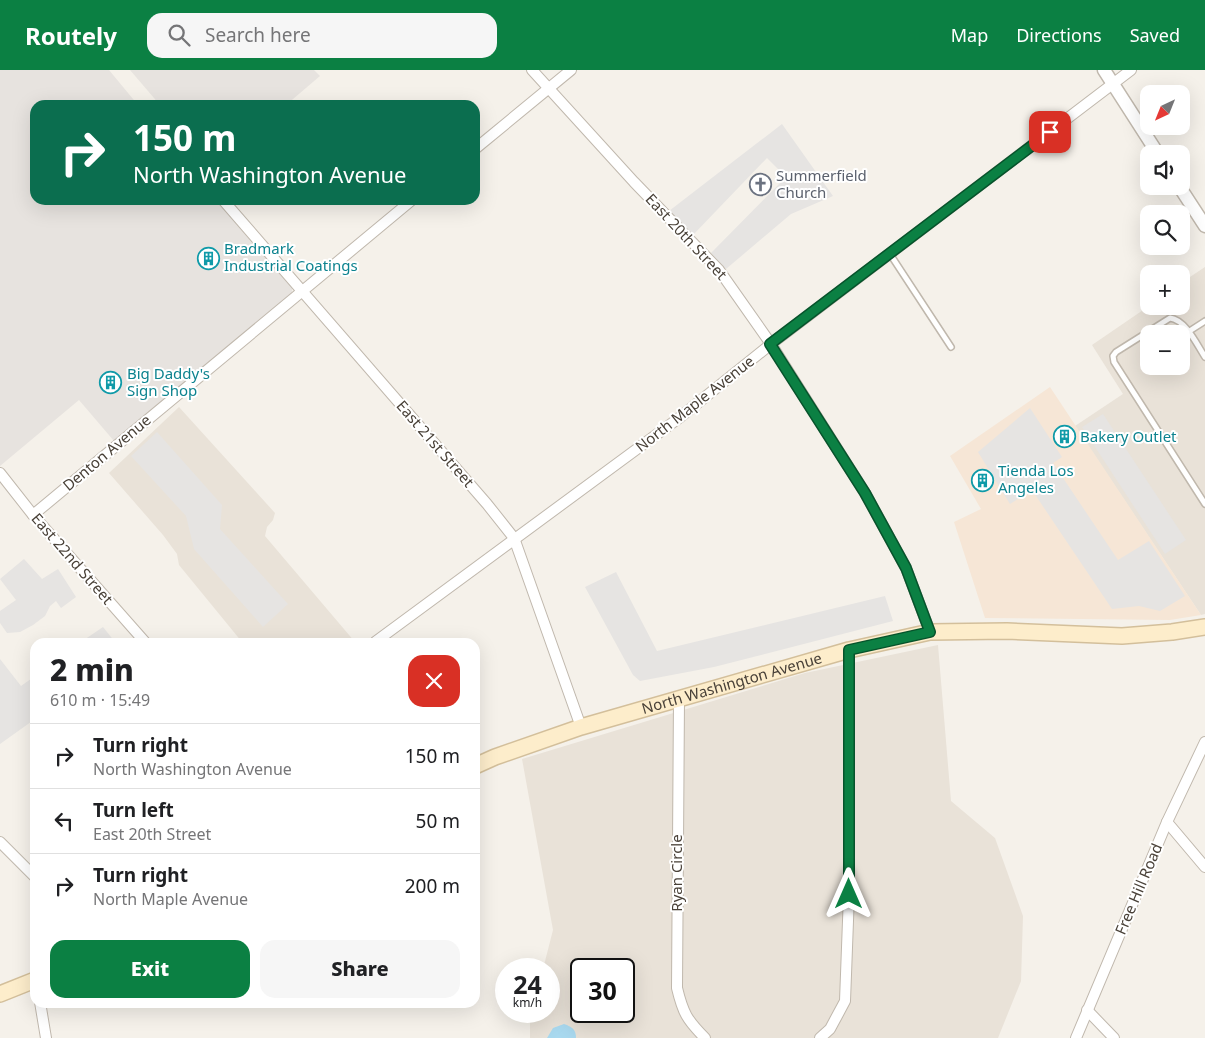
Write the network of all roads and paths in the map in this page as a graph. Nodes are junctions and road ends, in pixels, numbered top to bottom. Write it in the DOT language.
graph roads {
  1 [pos="532,70"];
  2 [pos="571,70"];
  3 [pos="1104,70"];
  4 [pos="1131,70"];
  5 [pos="1113,84"];
  6 [pos="548,89"];
  7 [pos="480,145"];
  8 [pos="1152,145"];
  9 [pos="1185,195"];
  10 [pos="227,205"];
  11 [pos="406,205"];
  12 [pos="1205,226"];
  13 [pos="890,254"];
  14 [pos="301,291"];
  15 [pos="1205,321"];
  16 [pos="1159,325"];
  17 [pos="1182,325"];
  18 [pos="1190,331"];
  19 [pos="1190,335"];
  20 [pos="1140,337"];
  21 [pos="770,344"];
  22 [pos="951,347"];
  23 [pos="1205,358"];
  24 [pos="0,473"];
  25 [pos="1205,504"];
  26 [pos="33,515"];
  27 [pos="514,538"];
  28 [pos="1205,627"];
  29 [pos="930,632"];
  30 [pos="141,638"];
  31 [pos="380,638"];
  32 [pos="849,650"];
  33 [pos="679,699"];
  34 [pos="581,727"];
  35 [pos="1205,742"];
  36 [pos="480,764"];
  37 [pos="1167,822"];
  38 [pos="0,842"];
  39 [pos="1205,867"];
  40 [pos="30,872"];
  41 [pos="30,982"];
  42 [pos="0,994"];
  43 [pos="41,1008"];
  44 [pos="1087,1010"];
  45 [pos="46,1038"];
  46 [pos="705,1038"];
  47 [pos="820,1038"];
  48 [pos="1076,1038"];
  49 [pos="1114,1038"];
  1 -- 6 [label="street, East 20th Street"];
  2 -- 6 [label="street"];
  3 -- 5 [label="street"];
  4 -- 5 [label="street, North Maple Avenue"];
  5 -- 8 [label="street"];
  5 -- 13 [label="street, North Maple Avenue"];
  6 -- 7 [label="street"];
  6 -- 21 [label="street, East 20th Street"];
  9 -- 12 [label="street"];
  10 -- 14 [label="street, East 21st Street"];
  11 -- 14 [label="street, Denton Avenue"];
  13 -- 21 [label="street, North Maple Avenue"];
  13 -- 22 [label="lane"];
  14 -- 26 [label="street, Denton Avenue"];
  14 -- 27 [label="street, East 21st Street"];
  15 -- 18 [label="lane"];
  16 -- 17 [label="lane"];
  19 -- 23 [label="lane"];
  20 -- 25 [label="lane"];
  21 -- 27 [label="street, North Maple Avenue"];
  21 -- 29 [label="street, East 20th Street"];
  24 -- 26 [label="street, East 22nd Street"];
  26 -- 30 [label="street, East 22nd Street"];
  27 -- 31 [label="street, North Maple Avenue"];
  27 -- 34 [label="street, East 21st Street"];
  28 -- 29 [label="main road, North Washington Avenue"];
  29 -- 32 [label="main road, North Washington Avenue"];
  32 -- 33 [label="main road, North Washington Avenue"];
  32 -- 47 [label="street"];
  33 -- 34 [label="main road, North Washington Avenue"];
  33 -- 46 [label="street, Ryan Circle"];
  34 -- 36 [label="main road, North Washington Avenue"];
  35 -- 37 [label="street, Free Hill Road"];
  37 -- 39 [label="street"];
  37 -- 44 [label="street, Free Hill Road"];
  38 -- 40 [label="street"];
  41 -- 42 [label="main road"];
  43 -- 45 [label="street"];
  44 -- 48 [label="street, Free Hill Road"];
  44 -- 49 [label="street"];
}
